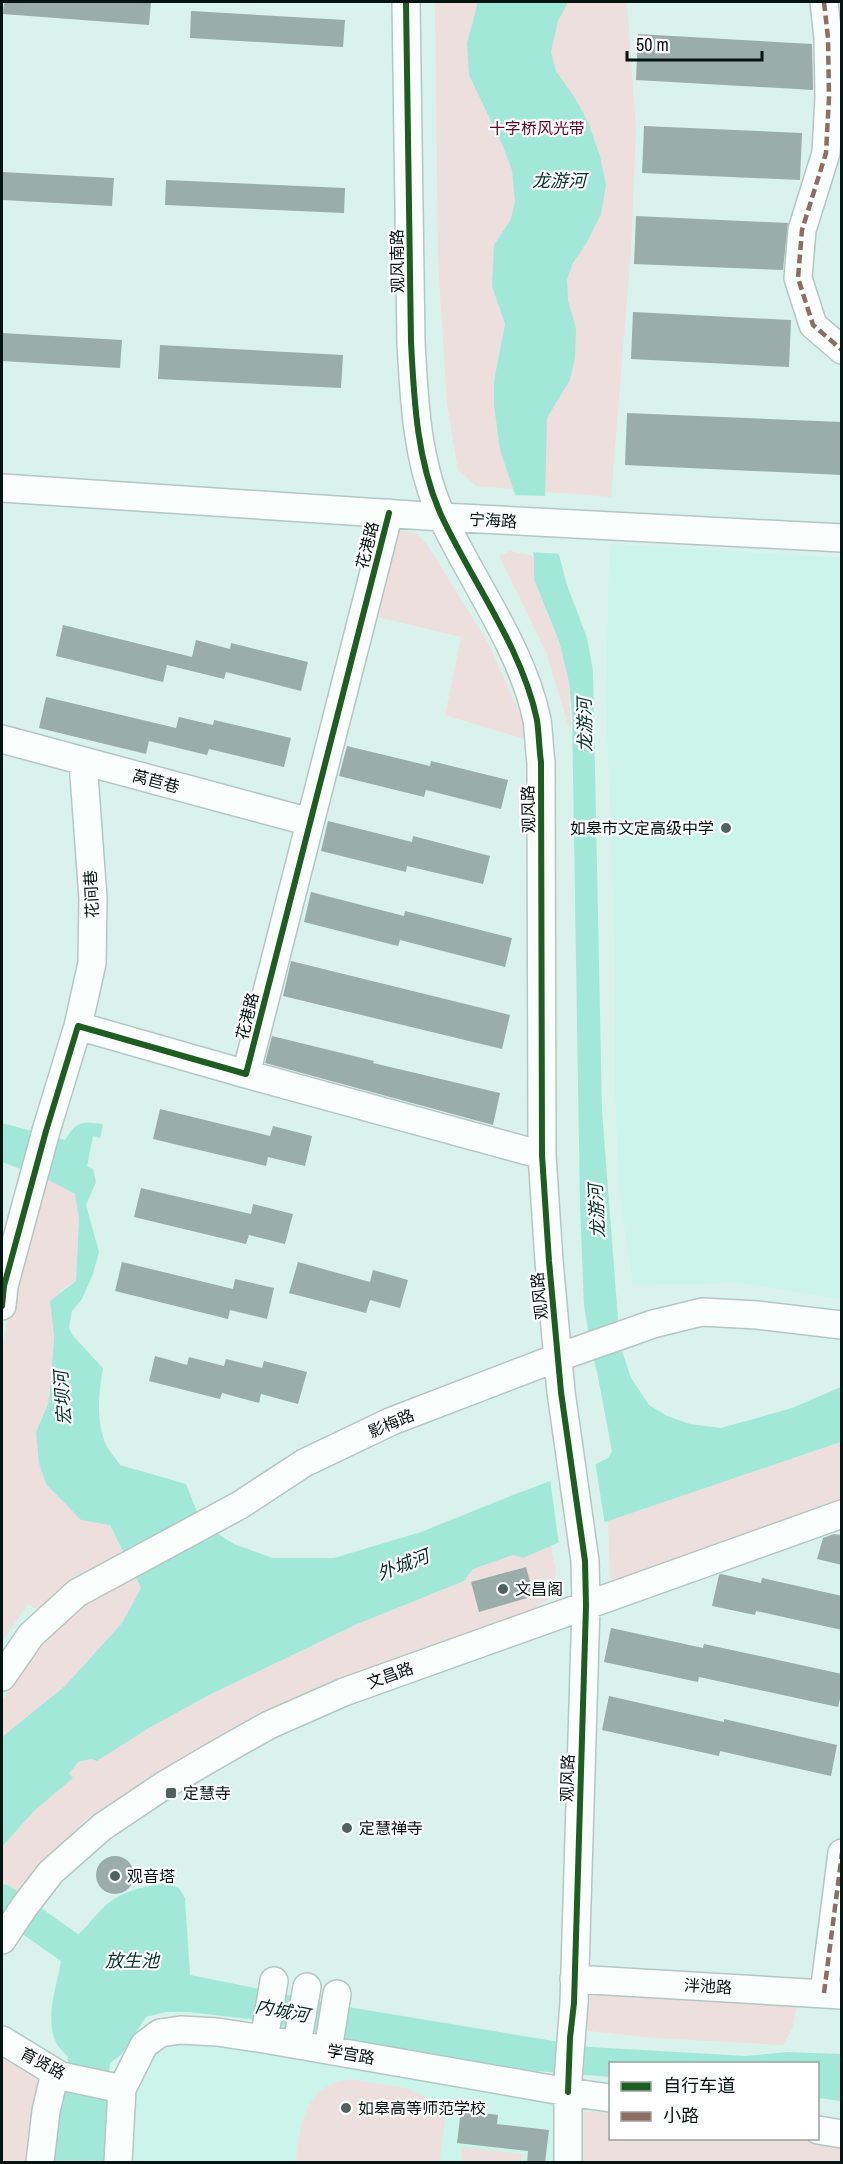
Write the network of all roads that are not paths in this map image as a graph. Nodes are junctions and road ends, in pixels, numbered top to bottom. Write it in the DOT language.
graph roads {
  1 [pos="406,2"];
  2 [pos="824,2"];
  3 [pos="842,350"];
  4 [pos="2,488"];
  5 [pos="389,513"];
  6 [pos="442,517"];
  7 [pos="842,538"];
  8 [pos="2,739"];
  9 [pos="83,762"];
  10 [pos="310,822"];
  11 [pos="78,1026"];
  12 [pos="246,1074"];
  13 [pos="542,1155"];
  14 [pos="2,1306"];
  15 [pos="842,1325"];
  16 [pos="570,1353"];
  17 [pos="842,1514"];
  18 [pos="586,1606"];
  19 [pos="3,1673"];
  20 [pos="842,1853"];
  21 [pos="12,1924"];
  22 [pos="574,1979"];
  23 [pos="273,1984"];
  24 [pos="307,1990"];
  25 [pos="833,1994"];
  26 [pos="337,1997"];
  27 [pos="264,2033"];
  28 [pos="298,2039"];
  29 [pos="2,2040"];
  30 [pos="329,2045"];
  31 [pos="58,2074"];
  32 [pos="568,2086"];
  33 [pos="118,2088"];
  34 [pos="609,2098"];
  35 [pos="819,2130"];
  36 [pos="842,2134"];
  37 [pos="40,2163"];
  38 [pos="118,2163"];
  39 [pos="568,2163"];
  1 -- 6 [label="street, 观风南路"];
  2 -- 3 [label="street"];
  4 -- 5 [label="street, 宁海路"];
  5 -- 6 [label="street, 宁海路"];
  5 -- 10 [label="street, 花港路"];
  6 -- 7 [label="street, 宁海路"];
  6 -- 13 [label="street, 观风路"];
  8 -- 9 [label="street, 莴苣巷"];
  9 -- 10 [label="street, 莴苣巷"];
  9 -- 11 [label="street, 花间巷"];
  10 -- 12 [label="street, 花港路"];
  11 -- 12 [label="street"];
  11 -- 14 [label="street"];
  12 -- 13 [label="street"];
  13 -- 16 [label="street, 观风路"];
  15 -- 16 [label="street, 影梅路"];
  16 -- 18 [label="street, 观风路"];
  16 -- 19 [label="street, 影梅路"];
  17 -- 18 [label="street, 文昌路"];
  18 -- 21 [label="street, 文昌路"];
  18 -- 22 [label="street, 观风路"];
  20 -- 25 [label="street"];
  22 -- 25 [label="street, 泮池路"];
  22 -- 32 [label="street, 观风路"];
  23 -- 27 [label="street"];
  24 -- 28 [label="street"];
  26 -- 30 [label="street"];
  27 -- 28 [label="street, 学宫路"];
  27 -- 33 [label="street, 学宫路"];
  28 -- 30 [label="street, 学宫路"];
  29 -- 31 [label="street, 育贤路"];
  30 -- 32 [label="street, 学宫路"];
  31 -- 33 [label="street, 育贤路"];
  31 -- 37 [label="street"];
  32 -- 34 [label="street, 学宫路"];
  32 -- 39 [label="street, 观风路"];
  33 -- 38 [label="street"];
  35 -- 36 [label="street"];
}
